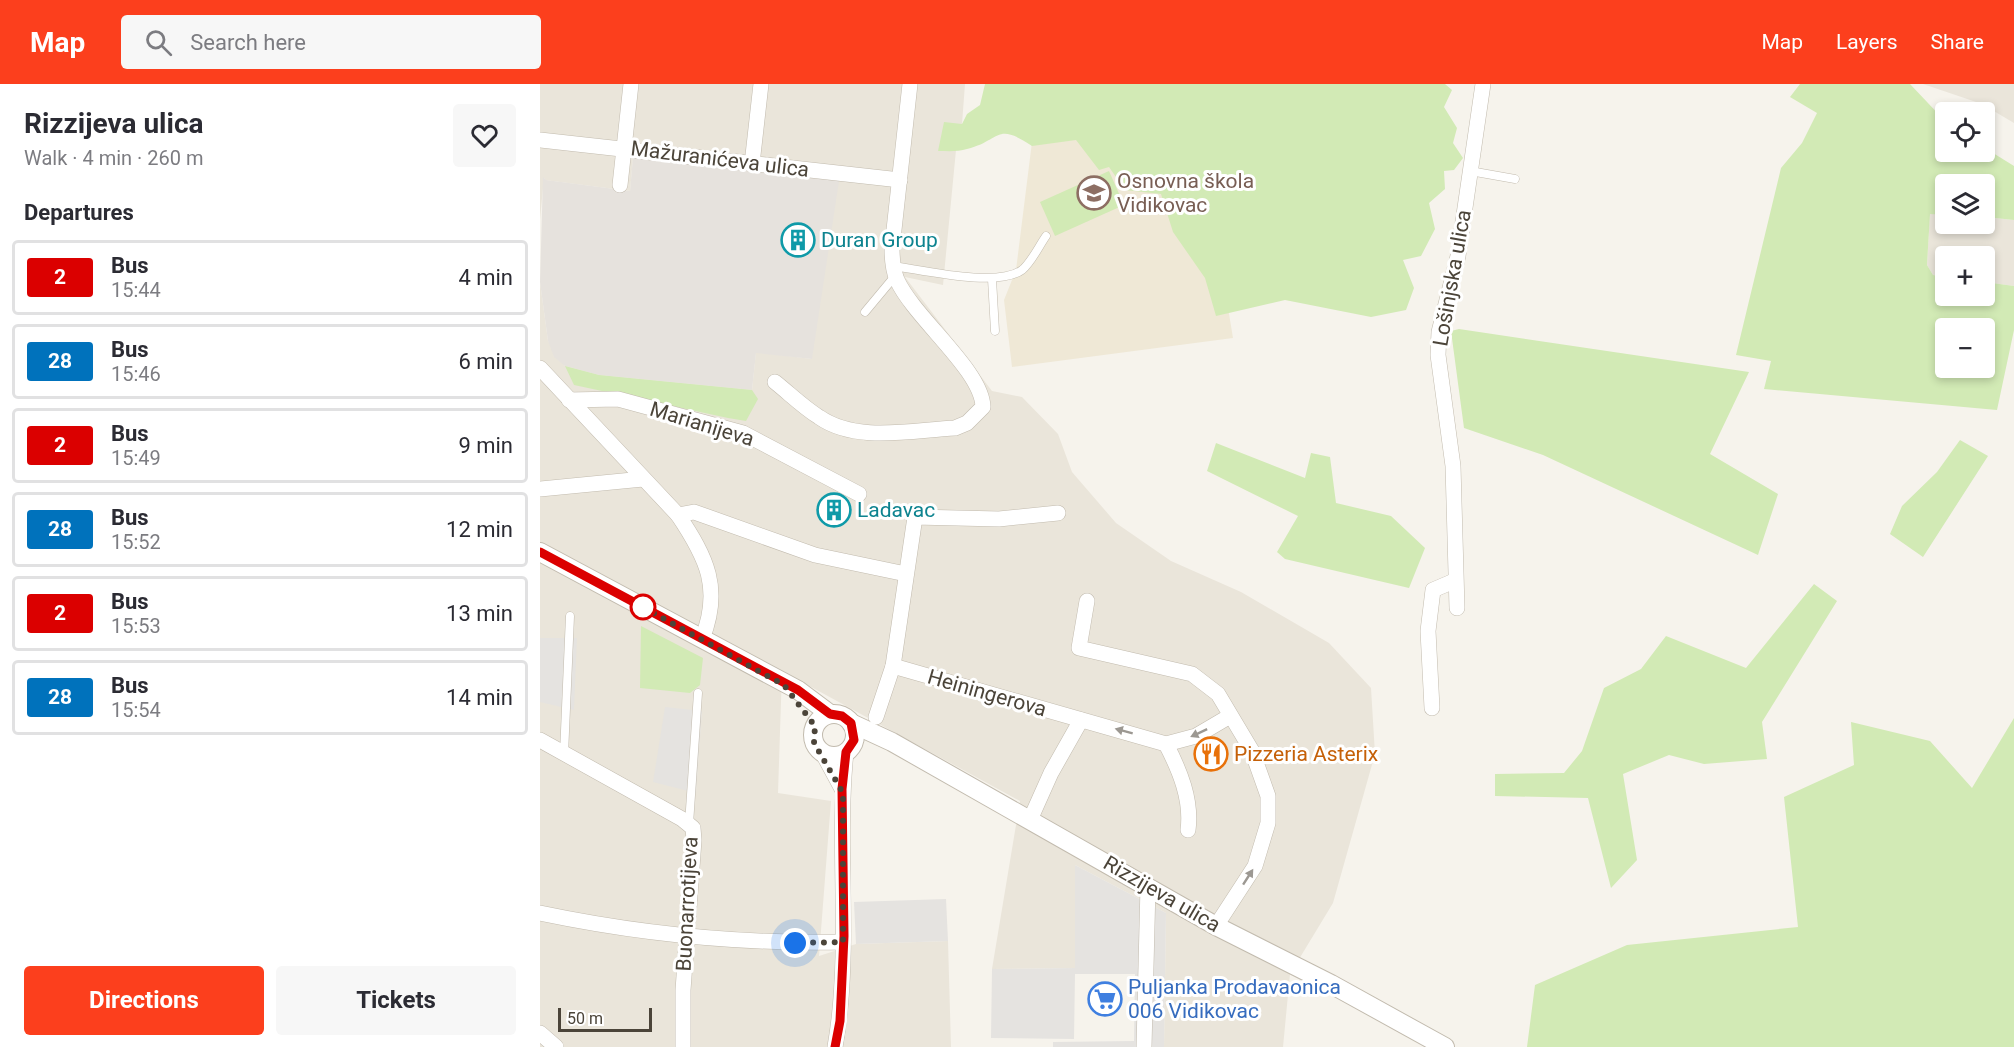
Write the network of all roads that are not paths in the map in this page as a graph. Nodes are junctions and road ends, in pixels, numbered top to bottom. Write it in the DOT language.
graph roads {
  1 [pos="631,84"];
  2 [pos="761,84"];
  3 [pos="910,84"];
  4 [pos="1483,84"];
  5 [pos="540,140"];
  6 [pos="624,148"];
  7 [pos="752,164"];
  8 [pos="1470,171"];
  9 [pos="1515,179"];
  10 [pos="900,180"];
  11 [pos="620,185"];
  12 [pos="1046,236"];
  13 [pos="894,270"];
  14 [pos="992,279"];
  15 [pos="865,312"];
  16 [pos="995,332"];
  17 [pos="540,368"];
  18 [pos="776,382"];
  19 [pos="569,400"];
  20 [pos="643,479"];
  21 [pos="540,489"];
  22 [pos="859,494"];
  23 [pos="1058,513"];
  24 [pos="678,516"];
  25 [pos="540,552"];
  26 [pos="906,574"];
  27 [pos="1455,581"];
  28 [pos="1087,601"];
  29 [pos="1457,608"];
  30 [pos="570,616"];
  31 [pos="702,639"];
  32 [pos="893,666"];
  33 [pos="784,685"];
  34 [pos="698,693"];
  35 [pos="1432,708"];
  36 [pos="830,714"];
  37 [pos="1230,716"];
  38 [pos="876,717"];
  39 [pos="1081,720"];
  40 [pos="851,723"];
  41 [pos="815,726"];
  42 [pos="882,739"];
  43 [pos="540,740"];
  44 [pos="1166,744"];
  45 [pos="849,749"];
  46 [pos="822,752"];
  47 [pos="564,754"];
  48 [pos="842,789"];
  49 [pos="1030,820"];
  50 [pos="689,824"];
  51 [pos="1188,831"];
  52 [pos="1148,886"];
  53 [pos="540,914"];
  54 [pos="1216,926"];
  55 [pos="686,938"];
  56 [pos="843,942"];
  57 [pos="540,1033"];
  58 [pos="556,1047"];
  59 [pos="683,1047"];
  60 [pos="835,1047"];
  61 [pos="1144,1047"];
  62 [pos="1444,1047"];
  1 -- 6 [label="street"];
  2 -- 7 [label="street"];
  3 -- 10 [label="street"];
  4 -- 8 [label="street, Lošinjska ulica"];
  5 -- 6 [label="street, Mažuranićeva ulica"];
  6 -- 7 [label="street, Mažuranićeva ulica"];
  6 -- 11 [label="street"];
  7 -- 10 [label="street, Mažuranićeva ulica"];
  8 -- 9 [label="lane"];
  8 -- 27 [label="street, Lošinjska ulica"];
  10 -- 13 [label="street"];
  12 -- 14 [label="lane"];
  13 -- 14 [label="lane"];
  13 -- 15 [label="lane"];
  13 -- 18 [label="street"];
  14 -- 16 [label="lane"];
  17 -- 19 [label="street"];
  19 -- 20 [label="street"];
  19 -- 22 [label="street, Marianijeva"];
  20 -- 21 [label="street"];
  20 -- 24 [label="street"];
  23 -- 26 [label="street"];
  24 -- 26 [label="street"];
  24 -- 31 [label="street"];
  25 -- 31 [label="street"];
  26 -- 32 [label="street"];
  27 -- 29 [label="street, Lošinjska ulica"];
  27 -- 35 [label="street"];
  28 -- 37 [label="street"];
  30 -- 47 [label="lane"];
  31 -- 33 [label="street"];
  32 -- 38 [label="street"];
  32 -- 39 [label="street, Heiningerova"];
  33 -- 36 [label="street"];
  33 -- 41 [label="street"];
  34 -- 50 [label="lane"];
  36 -- 40 [label="street"];
  36 -- 41 [label="street"];
  37 -- 44 [label="street, one-way"];
  54 -- 37 [label="street, one-way"];
  44 -- 39 [label="street, Heiningerova, one-way"];
  39 -- 49 [label="street"];
  40 -- 42 [label="street, Rizzijeva ulica"];
  40 -- 45 [label="street"];
  41 -- 46 [label="street"];
  42 -- 45 [label="street"];
  42 -- 49 [label="street, Rizzijeva ulica"];
  43 -- 47 [label="street, Buonarrotijeva"];
  44 -- 51 [label="street"];
  45 -- 46 [label="street"];
  45 -- 48 [label="street"];
  46 -- 48 [label="street"];
  47 -- 50 [label="street, Buonarrotijeva"];
  48 -- 56 [label="street"];
  49 -- 52 [label="street, Rizzijeva ulica"];
  50 -- 55 [label="street, Buonarrotijeva"];
  52 -- 54 [label="street, Rizzijeva ulica"];
  52 -- 61 [label="street"];
  53 -- 55 [label="street"];
  54 -- 62 [label="street, Rizzijeva ulica"];
  55 -- 56 [label="street"];
  55 -- 59 [label="street, Buonarrotijeva"];
  56 -- 60 [label="street"];
  57 -- 58 [label="street"];
}
